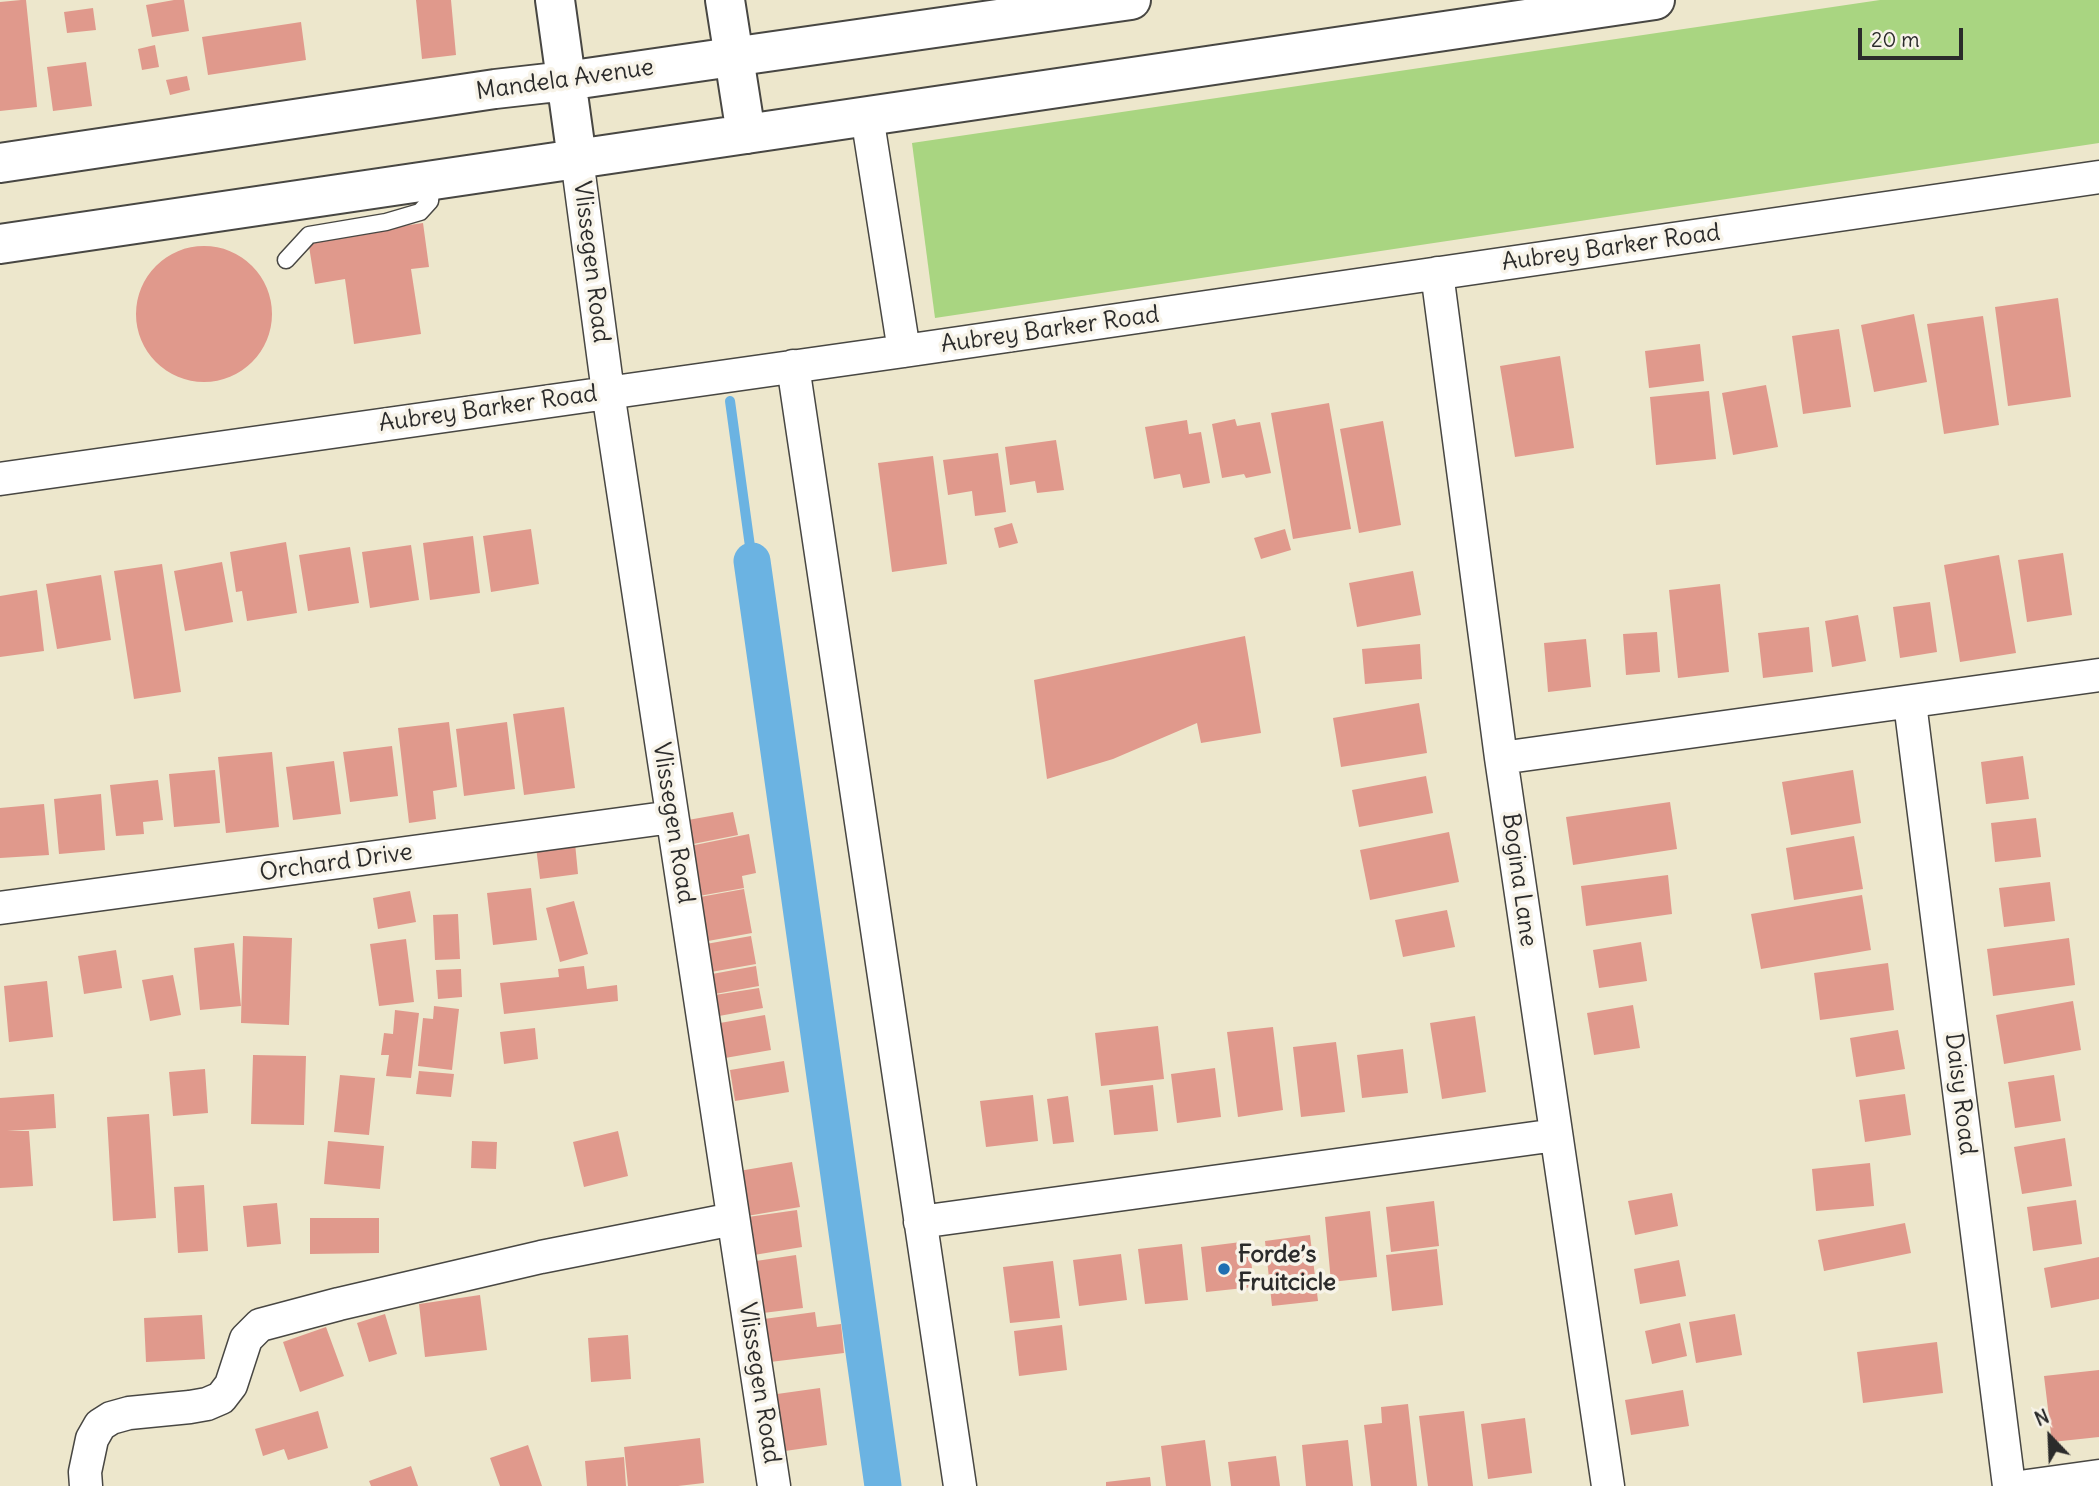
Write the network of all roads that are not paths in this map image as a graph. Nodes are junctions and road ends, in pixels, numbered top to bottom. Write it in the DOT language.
graph roads {
  1 [pos="555,0"];
  2 [pos="725,0"];
  3 [pos="1655,0"];
  4 [pos="1115,1"];
  5 [pos="732,57"];
  6 [pos="566,81"];
  7 [pos="867,116"];
  8 [pos="746,134"];
  9 [pos="577,159"];
  10 [pos="0,163"];
  11 [pos="2099,177"];
  12 [pos="432,180"];
  13 [pos="0,244"];
  14 [pos="286,260"];
  15 [pos="1437,274"];
  16 [pos="904,351"];
  17 [pos="793,366"];
  18 [pos="608,392"];
  19 [pos="0,479"];
  20 [pos="2099,675"];
  21 [pos="1910,702"];
  22 [pos="1501,758"];
  23 [pos="672,817"];
  24 [pos="0,908"];
  25 [pos="1556,1135"];
  26 [pos="733,1219"];
  27 [pos="920,1222"];
  28 [pos="2099,1476"];
  29 [pos="86,1486"];
  30 [pos="774,1486"];
  31 [pos="960,1486"];
  32 [pos="1608,1486"];
  33 [pos="2009,1486"];
  34 [pos="2027,1486"];
  1 -- 6 [label="main road"];
  2 -- 5 [label="main road"];
  3 -- 7 [label="main road"];
  4 -- 5 [label="main road, Mandela Avenue"];
  5 -- 6 [label="main road, Mandela Avenue"];
  5 -- 8 [label="main road"];
  6 -- 9 [label="main road"];
  6 -- 10 [label="main road, Mandela Avenue"];
  7 -- 8 [label="main road"];
  7 -- 16 [label="street"];
  8 -- 9 [label="main road"];
  9 -- 12 [label="main road"];
  9 -- 18 [label="street, Vlissegen Road"];
  11 -- 15 [label="street, Aubrey Barker Road"];
  12 -- 13 [label="main road"];
  12 -- 14 [label="lane"];
  15 -- 16 [label="street, Aubrey Barker Road"];
  15 -- 22 [label="street, Bogina Lane"];
  16 -- 17 [label="street, Aubrey Barker Road"];
  17 -- 18 [label="street, Aubrey Barker Road"];
  17 -- 27 [label="street"];
  18 -- 19 [label="street, Aubrey Barker Road"];
  18 -- 23 [label="street, Vlissegen Road"];
  20 -- 21 [label="street"];
  21 -- 22 [label="street"];
  21 -- 33 [label="street, Daisy Road"];
  22 -- 25 [label="street, Bogina Lane"];
  23 -- 24 [label="street, Orchard Drive"];
  23 -- 26 [label="street, Vlissegen Road"];
  25 -- 27 [label="street"];
  25 -- 32 [label="street, Bogina Lane"];
  26 -- 29 [label="street"];
  26 -- 30 [label="street, Vlissegen Road"];
  27 -- 31 [label="street"];
  28 -- 34 [label="street"];
}
